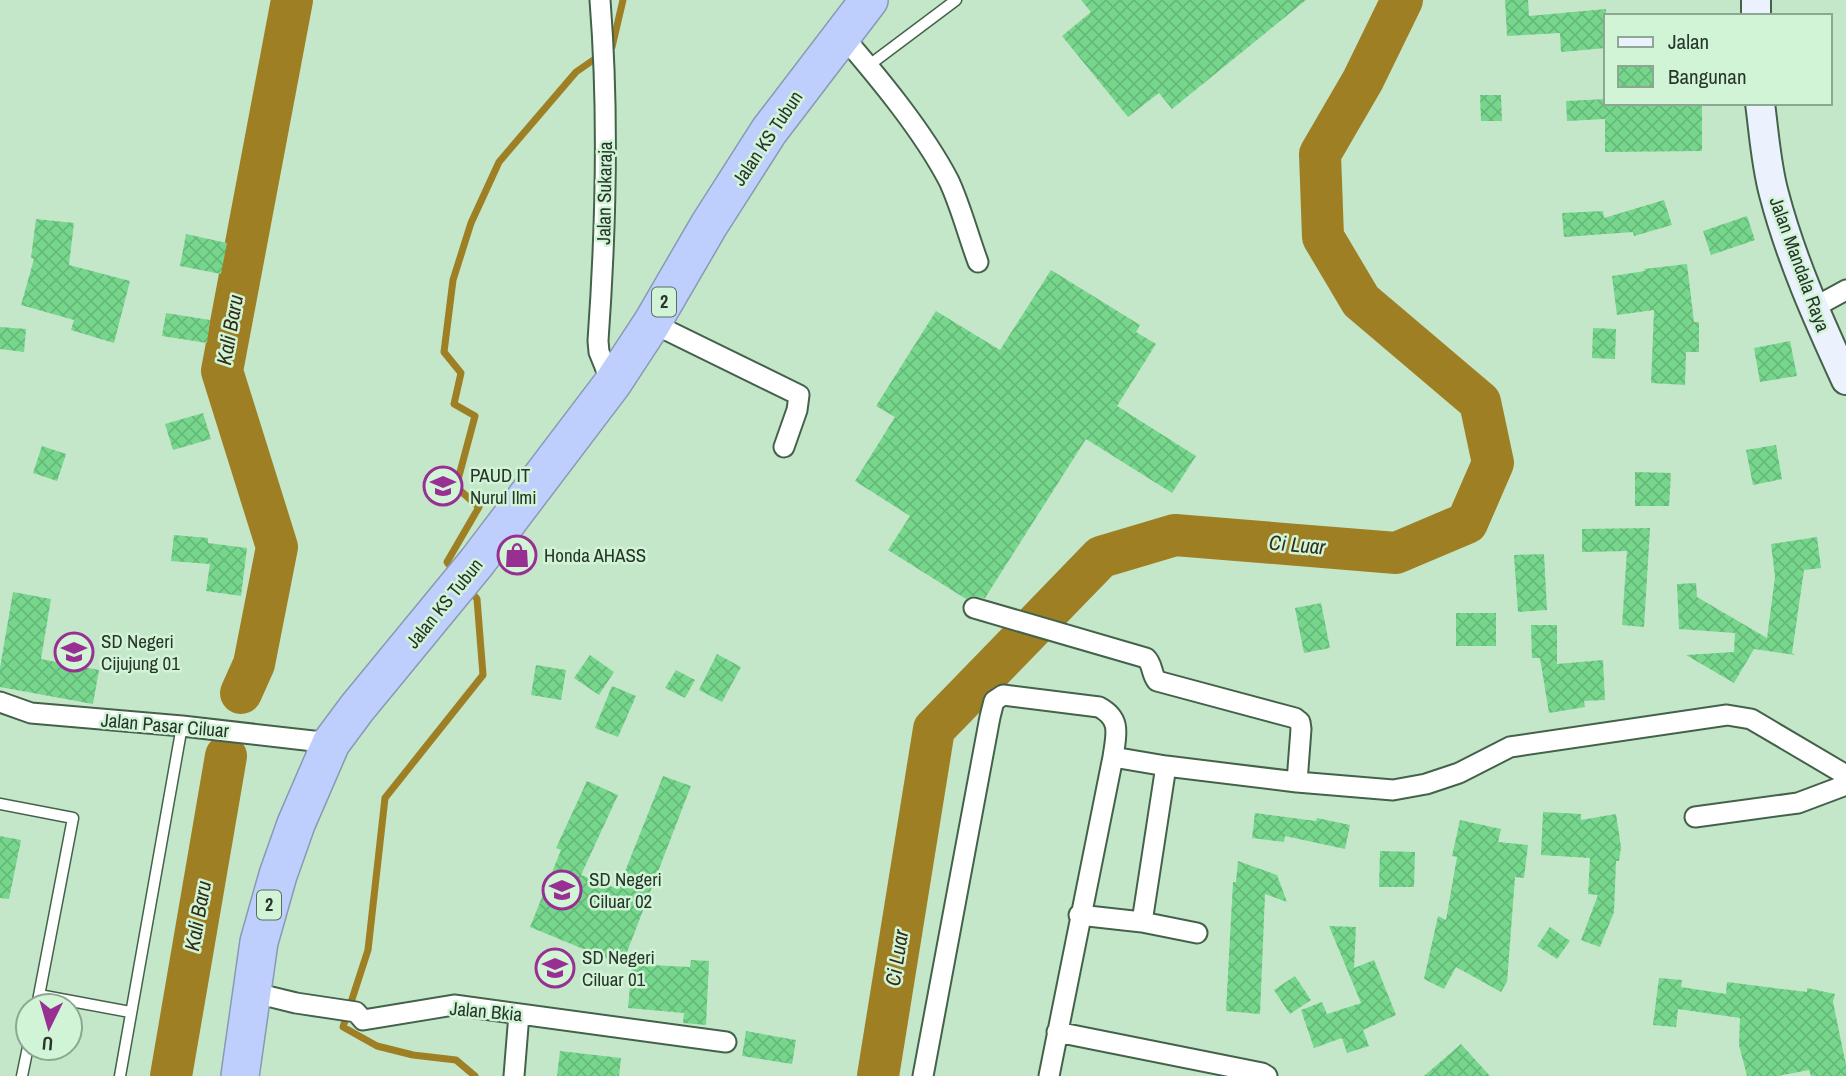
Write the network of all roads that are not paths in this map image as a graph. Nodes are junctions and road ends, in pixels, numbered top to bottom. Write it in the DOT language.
graph roads {
  1 [pos="600,0"];
  2 [pos="869,0"];
  3 [pos="956,0"];
  4 [pos="841,34"];
  5 [pos="868,66"];
  6 [pos="1760,105"];
  7 [pos="978,262"];
  8 [pos="1846,290"];
  9 [pos="1813,308"];
  10 [pos="652,323"];
  11 [pos="1846,380"];
  12 [pos="612,384"];
  13 [pos="784,447"];
  14 [pos="974,608"];
  15 [pos="0,702"];
  16 [pos="182,726"];
  17 [pos="331,743"];
  18 [pos="1113,757"];
  19 [pos="1166,766"];
  20 [pos="1846,775"];
  21 [pos="1297,782"];
  22 [pos="1846,785"];
  23 [pos="0,804"];
  24 [pos="1695,817"];
  25 [pos="1079,915"];
  26 [pos="1142,922"];
  27 [pos="1197,933"];
  28 [pos="40,992"];
  29 [pos="251,992"];
  30 [pos="84,1003"];
  31 [pos="130,1012"];
  32 [pos="519,1014"];
  33 [pos="1057,1032"];
  34 [pos="726,1042"];
  35 [pos="120,1076"];
  36 [pos="240,1076"];
  37 [pos="514,1076"];
  38 [pos="923,1076"];
  39 [pos="1049,1076"];
  40 [pos="1267,1076"];
  1 -- 12 [label="street, Jalan Sukaraja"];
  2 -- 4 [label="highway, 2"];
  3 -- 5 [label="lane"];
  4 -- 5 [label="street"];
  4 -- 10 [label="highway, Jalan KS Tubun / 2"];
  5 -- 7 [label="street"];
  6 -- 9 [label="street, Jalan Mandala Raya"];
  8 -- 9 [label="street"];
  9 -- 11 [label="street, Jalan Mandala Raya"];
  10 -- 12 [label="highway, Jalan KS Tubun / 2"];
  10 -- 13 [label="street"];
  12 -- 17 [label="highway, Jalan KS Tubun / 2"];
  14 -- 21 [label="street"];
  15 -- 16 [label="street, Jalan Pasar Ciluar"];
  16 -- 17 [label="street, Jalan Pasar Ciluar"];
  16 -- 31 [label="lane"];
  17 -- 29 [label="highway, Jalan KS Tubun / 2"];
  18 -- 19 [label="street"];
  18 -- 25 [label="street"];
  18 -- 38 [label="street"];
  19 -- 21 [label="street"];
  19 -- 26 [label="street"];
  20 -- 21 [label="street"];
  22 -- 24 [label="street"];
  23 -- 28 [label="lane"];
  25 -- 26 [label="street"];
  25 -- 33 [label="street"];
  26 -- 27 [label="street"];
  29 -- 32 [label="street, Jalan Bkia"];
  29 -- 36 [label="highway, Jalan KS Tubun / 2"];
  30 -- 31 [label="lane"];
  31 -- 35 [label="lane"];
  32 -- 34 [label="street, Jalan Bkia"];
  32 -- 37 [label="street"];
  33 -- 39 [label="street"];
  33 -- 40 [label="street"];
}
